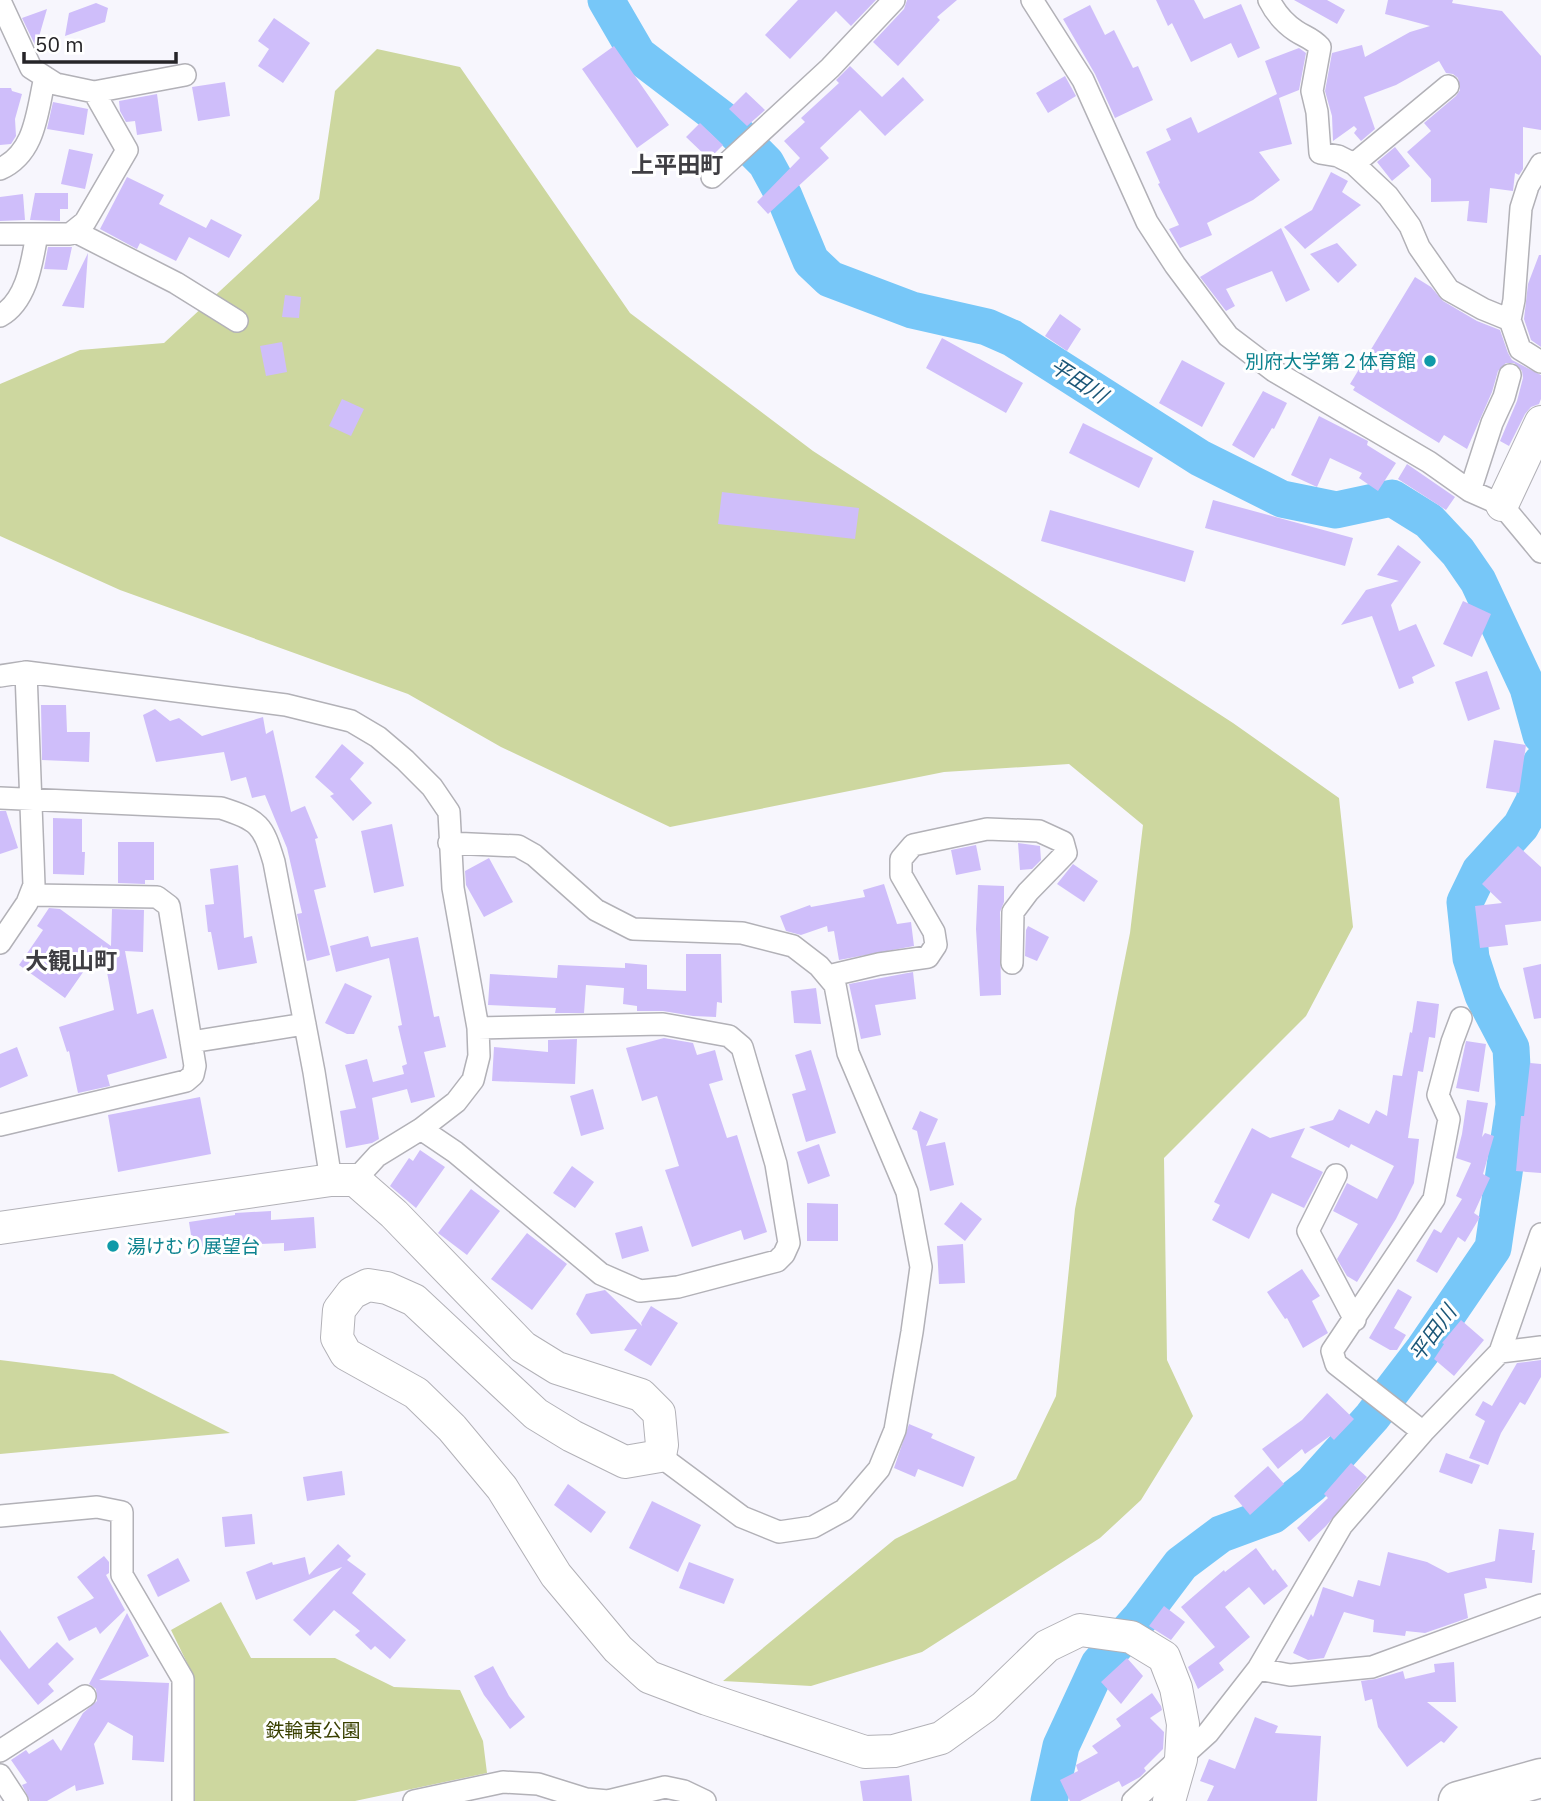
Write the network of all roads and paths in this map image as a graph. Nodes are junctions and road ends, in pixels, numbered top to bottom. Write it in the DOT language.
graph roads {
  1 [pos="894,0"];
  2 [pos="1269,0"];
  3 [pos="0,1"];
  4 [pos="1040,2"];
  5 [pos="185,75"];
  6 [pos="46,77"];
  7 [pos="1448,86"];
  8 [pos="93,92"];
  9 [pos="1354,164"];
  10 [pos="1541,164"];
  11 [pos="0,169"];
  12 [pos="712,177"];
  13 [pos="74,232"];
  14 [pos="0,234"];
  15 [pos="37,234"];
  16 [pos="0,316"];
  17 [pos="1510,320"];
  18 [pos="237,321"];
  19 [pos="1541,362"];
  20 [pos="1510,375"];
  21 [pos="1541,422"];
  22 [pos="1470,491"];
  23 [pos="1502,505"];
  24 [pos="1541,552"];
  25 [pos="26,672"];
  26 [pos="0,676"];
  27 [pos="0,798"];
  28 [pos="32,799"];
  29 [pos="449,843"];
  30 [pos="33,895"];
  31 [pos="0,943"];
  32 [pos="1012,963"];
  33 [pos="828,976"];
  34 [pos="1461,1017"];
  35 [pos="305,1024"];
  36 [pos="478,1028"];
  37 [pos="191,1042"];
  38 [pos="0,1125"];
  39 [pos="421,1129"];
  40 [pos="1336,1175"];
  41 [pos="343,1180"];
  42 [pos="0,1228"];
  43 [pos="1541,1234"];
  44 [pos="1355,1320"];
  45 [pos="1541,1347"];
  46 [pos="1500,1352"];
  47 [pos="1423,1432"];
  48 [pos="660,1456"];
  49 [pos="0,1516"];
  50 [pos="1541,1605"];
  51 [pos="1258,1669"];
  52 [pos="85,1696"];
  53 [pos="0,1751"];
  54 [pos="1181,1759"];
  55 [pos="0,1775"];
  56 [pos="1541,1778"];
  57 [pos="17,1801"];
  58 [pos="183,1801"];
  59 [pos="414,1801"];
  60 [pos="705,1801"];
  61 [pos="1133,1801"];
  62 [pos="1169,1801"];
  63 [pos="1458,1801"];
  1 -- 12 [label="street"];
  2 -- 9 [label="street"];
  3 -- 6 [label="street"];
  4 -- 22 [label="street"];
  5 -- 8 [label="street"];
  6 -- 8 [label="street"];
  6 -- 11 [label="street"];
  7 -- 9 [label="street"];
  8 -- 13 [label="street"];
  9 -- 17 [label="street"];
  10 -- 17 [label="street"];
  13 -- 15 [label="street"];
  13 -- 18 [label="street"];
  14 -- 15 [label="street"];
  15 -- 16 [label="street"];
  17 -- 19 [label="street"];
  20 -- 22 [label="street"];
  21 -- 23 [label="street"];
  22 -- 23 [label="street"];
  23 -- 24 [label="street"];
  25 -- 26 [label="street"];
  25 -- 28 [label="street"];
  25 -- 29 [label="street"];
  27 -- 28 [label="street"];
  28 -- 30 [label="street"];
  28 -- 35 [label="street"];
  29 -- 33 [label="street"];
  29 -- 36 [label="street"];
  30 -- 31 [label="street"];
  30 -- 37 [label="street"];
  32 -- 33 [label="street"];
  33 -- 48 [label="street"];
  34 -- 44 [label="street"];
  35 -- 37 [label="street"];
  35 -- 41 [label="street"];
  36 -- 39 [label="street"];
  36 -- 39 [label="street"];
  37 -- 38 [label="street"];
  39 -- 41 [label="street"];
  40 -- 44 [label="street"];
  41 -- 42 [label="street"];
  41 -- 48 [label="street"];
  43 -- 46 [label="street"];
  44 -- 47 [label="street"];
  45 -- 46 [label="street"];
  46 -- 47 [label="street"];
  47 -- 51 [label="street"];
  48 -- 54 [label="street"];
  49 -- 58 [label="street"];
  50 -- 51 [label="street"];
  51 -- 54 [label="street"];
  52 -- 53 [label="street"];
  54 -- 61 [label="street"];
  54 -- 62 [label="street"];
  55 -- 57 [label="street"];
  56 -- 63 [label="highway"];
  59 -- 60 [label="street"];
}
